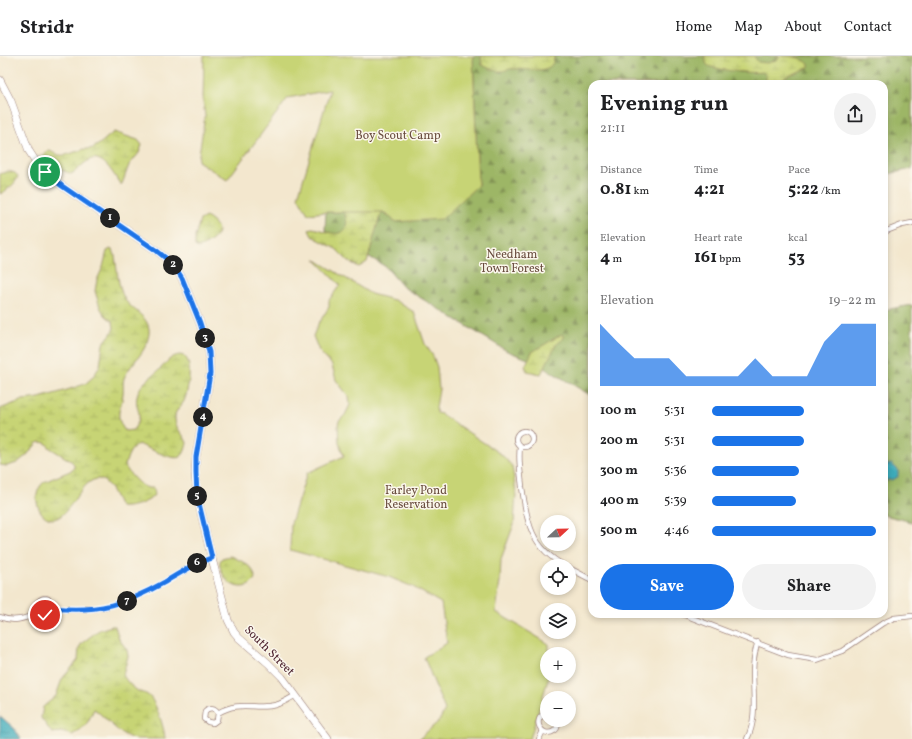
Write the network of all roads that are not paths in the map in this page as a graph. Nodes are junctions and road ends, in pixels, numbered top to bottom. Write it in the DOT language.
graph roads {
  1 [pos="0,80"];
  2 [pos="912,223"];
  3 [pos="888,230"];
  4 [pos="520,447"];
  5 [pos="212,558"];
  6 [pos="555,559"];
  7 [pos="576,572"];
  8 [pos="588,578"];
  9 [pos="53,608"];
  10 [pos="39,613"];
  11 [pos="912,616"];
  12 [pos="0,617"];
  13 [pos="693,618"];
  14 [pos="758,642"];
  15 [pos="296,695"];
  16 [pos="218,713"];
  17 [pos="540,718"];
  18 [pos="556,727"];
  19 [pos="543,731"];
  20 [pos="328,739"];
  21 [pos="539,739"];
  22 [pos="747,739"];
  1 -- 5 [label="street, South Street"];
  2 -- 3 [label="street"];
  4 -- 6 [label="street"];
  5 -- 9 [label="street"];
  5 -- 15 [label="street, South Street"];
  7 -- 8 [label="street"];
  9 -- 10 [label="street"];
  9 -- 10 [label="street"];
  10 -- 12 [label="street"];
  11 -- 14 [label="street"];
  13 -- 14 [label="street"];
  14 -- 22 [label="street"];
  15 -- 16 [label="street"];
  15 -- 20 [label="street, South Street"];
  17 -- 19 [label="street"];
  18 -- 19 [label="street"];
  19 -- 21 [label="street"];
}
